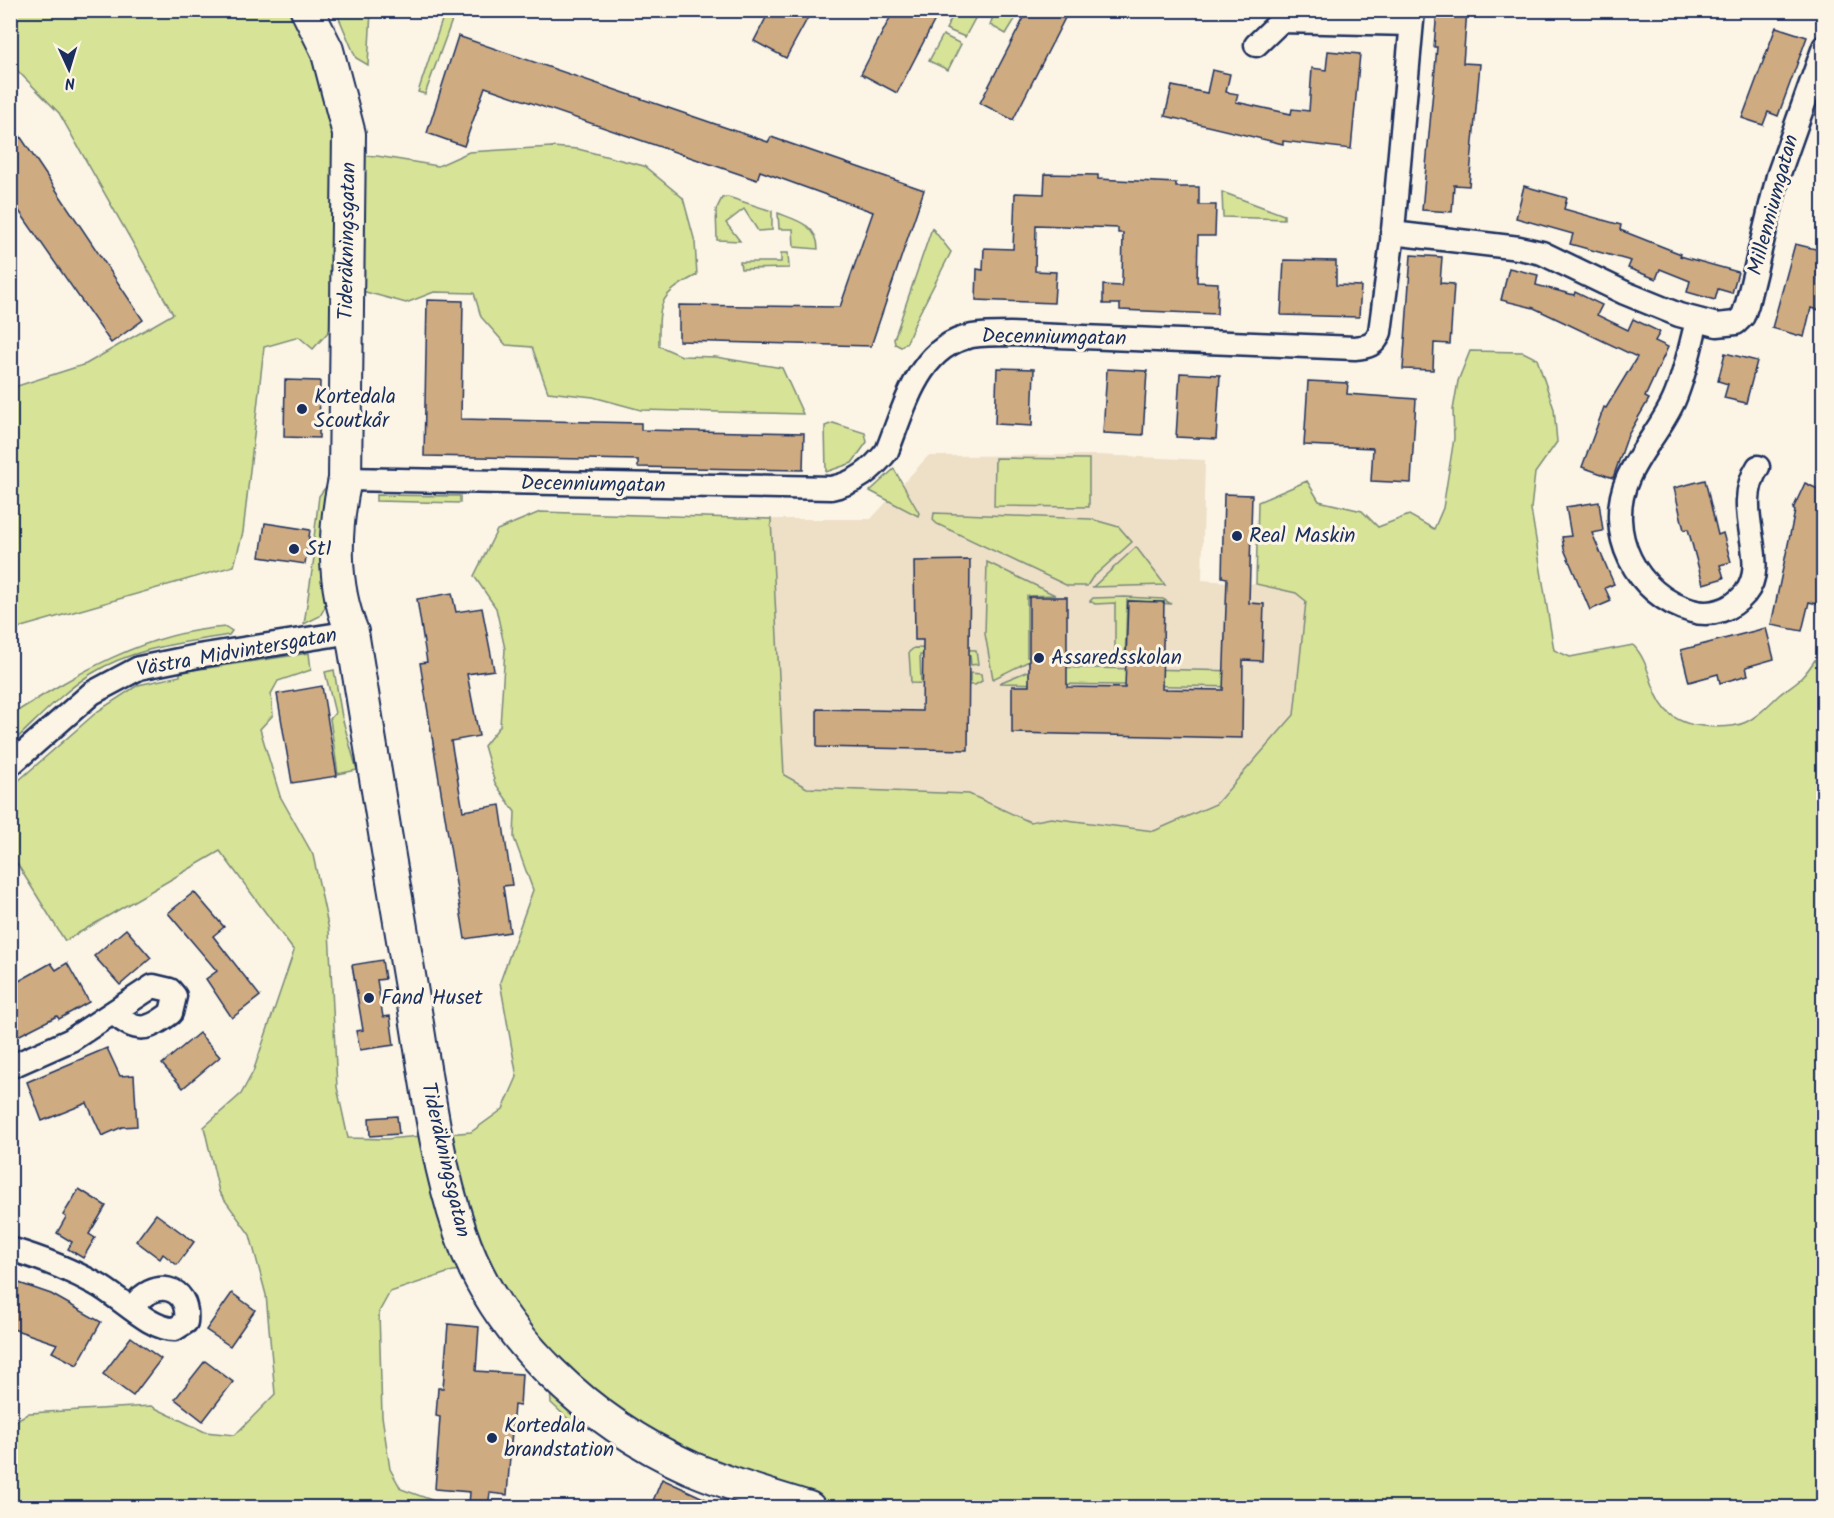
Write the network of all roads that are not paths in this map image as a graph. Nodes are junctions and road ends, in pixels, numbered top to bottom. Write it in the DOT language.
graph roads {
  1 [pos="307,10"];
  2 [pos="1412,17"];
  3 [pos="1256,45"];
  4 [pos="1824,47"];
  5 [pos="1392,233"];
  6 [pos="1696,321"];
  7 [pos="1758,467"];
  8 [pos="345,478"];
  9 [pos="352,632"];
  10 [pos="10,765"];
  11 [pos="114,1014"];
  12 [pos="10,1067"];
  13 [pos="10,1249"];
  14 [pos="133,1308"];
  15 [pos="809,1508"];
  1 -- 8 [label="street, Tideräkningsgatan"];
  2 -- 3 [label="street, Decenniumgatan"];
  2 -- 5 [label="street, Decenniumgatan"];
  4 -- 6 [label="street, Millenniumgatan"];
  5 -- 6 [label="street, Millenniumgatan"];
  5 -- 8 [label="street, Decenniumgatan"];
  6 -- 7 [label="street"];
  8 -- 9 [label="street, Tideräkningsgatan"];
  9 -- 10 [label="street, Västra Midvintersgatan"];
  9 -- 15 [label="street, Tideräkningsgatan"];
  11 -- 12 [label="street"];
  13 -- 14 [label="street"];
}
